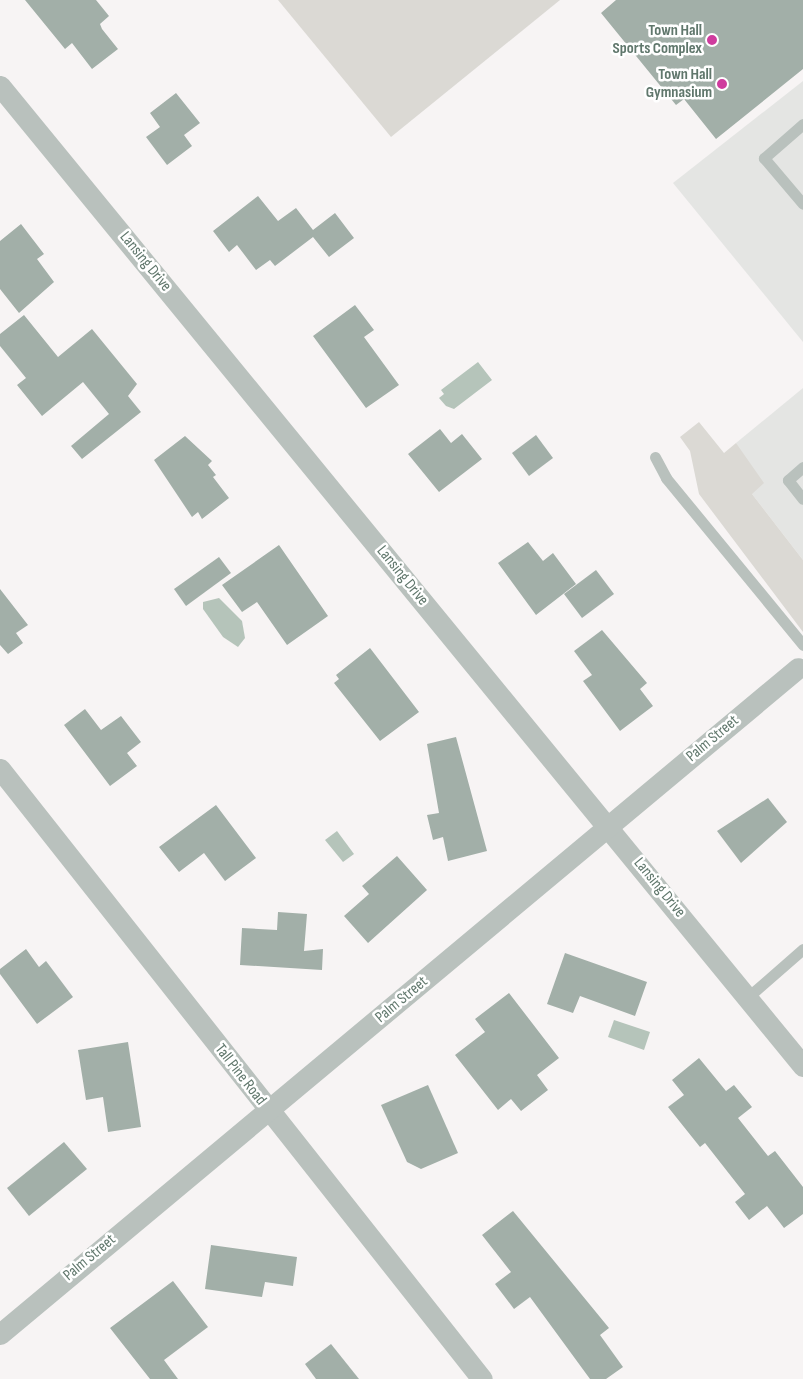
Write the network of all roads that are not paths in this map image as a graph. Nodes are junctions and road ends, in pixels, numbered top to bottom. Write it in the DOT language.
graph roads {
  1 [pos="0,86"];
  2 [pos="803,124"];
  3 [pos="803,204"];
  4 [pos="656,457"];
  5 [pos="803,467"];
  6 [pos="803,499"];
  7 [pos="803,645"];
  8 [pos="800,666"];
  9 [pos="0,769"];
  10 [pos="608,826"];
  11 [pos="803,949"];
  12 [pos="748,997"];
  13 [pos="803,1066"];
  14 [pos="270,1112"];
  15 [pos="0,1334"];
  16 [pos="482,1379"];
  1 -- 10 [label="street, Lansing Drive"];
  2 -- 3 [label="lane"];
  4 -- 7 [label="lane"];
  5 -- 6 [label="lane"];
  8 -- 10 [label="street, Palm Street"];
  9 -- 14 [label="street, Tall Pine Road"];
  10 -- 12 [label="street, Lansing Drive"];
  10 -- 14 [label="street, Palm Street"];
  11 -- 12 [label="lane"];
  12 -- 13 [label="street, Lansing Drive"];
  14 -- 15 [label="street, Palm Street"];
  14 -- 16 [label="street, Tall Pine Road"];
}
